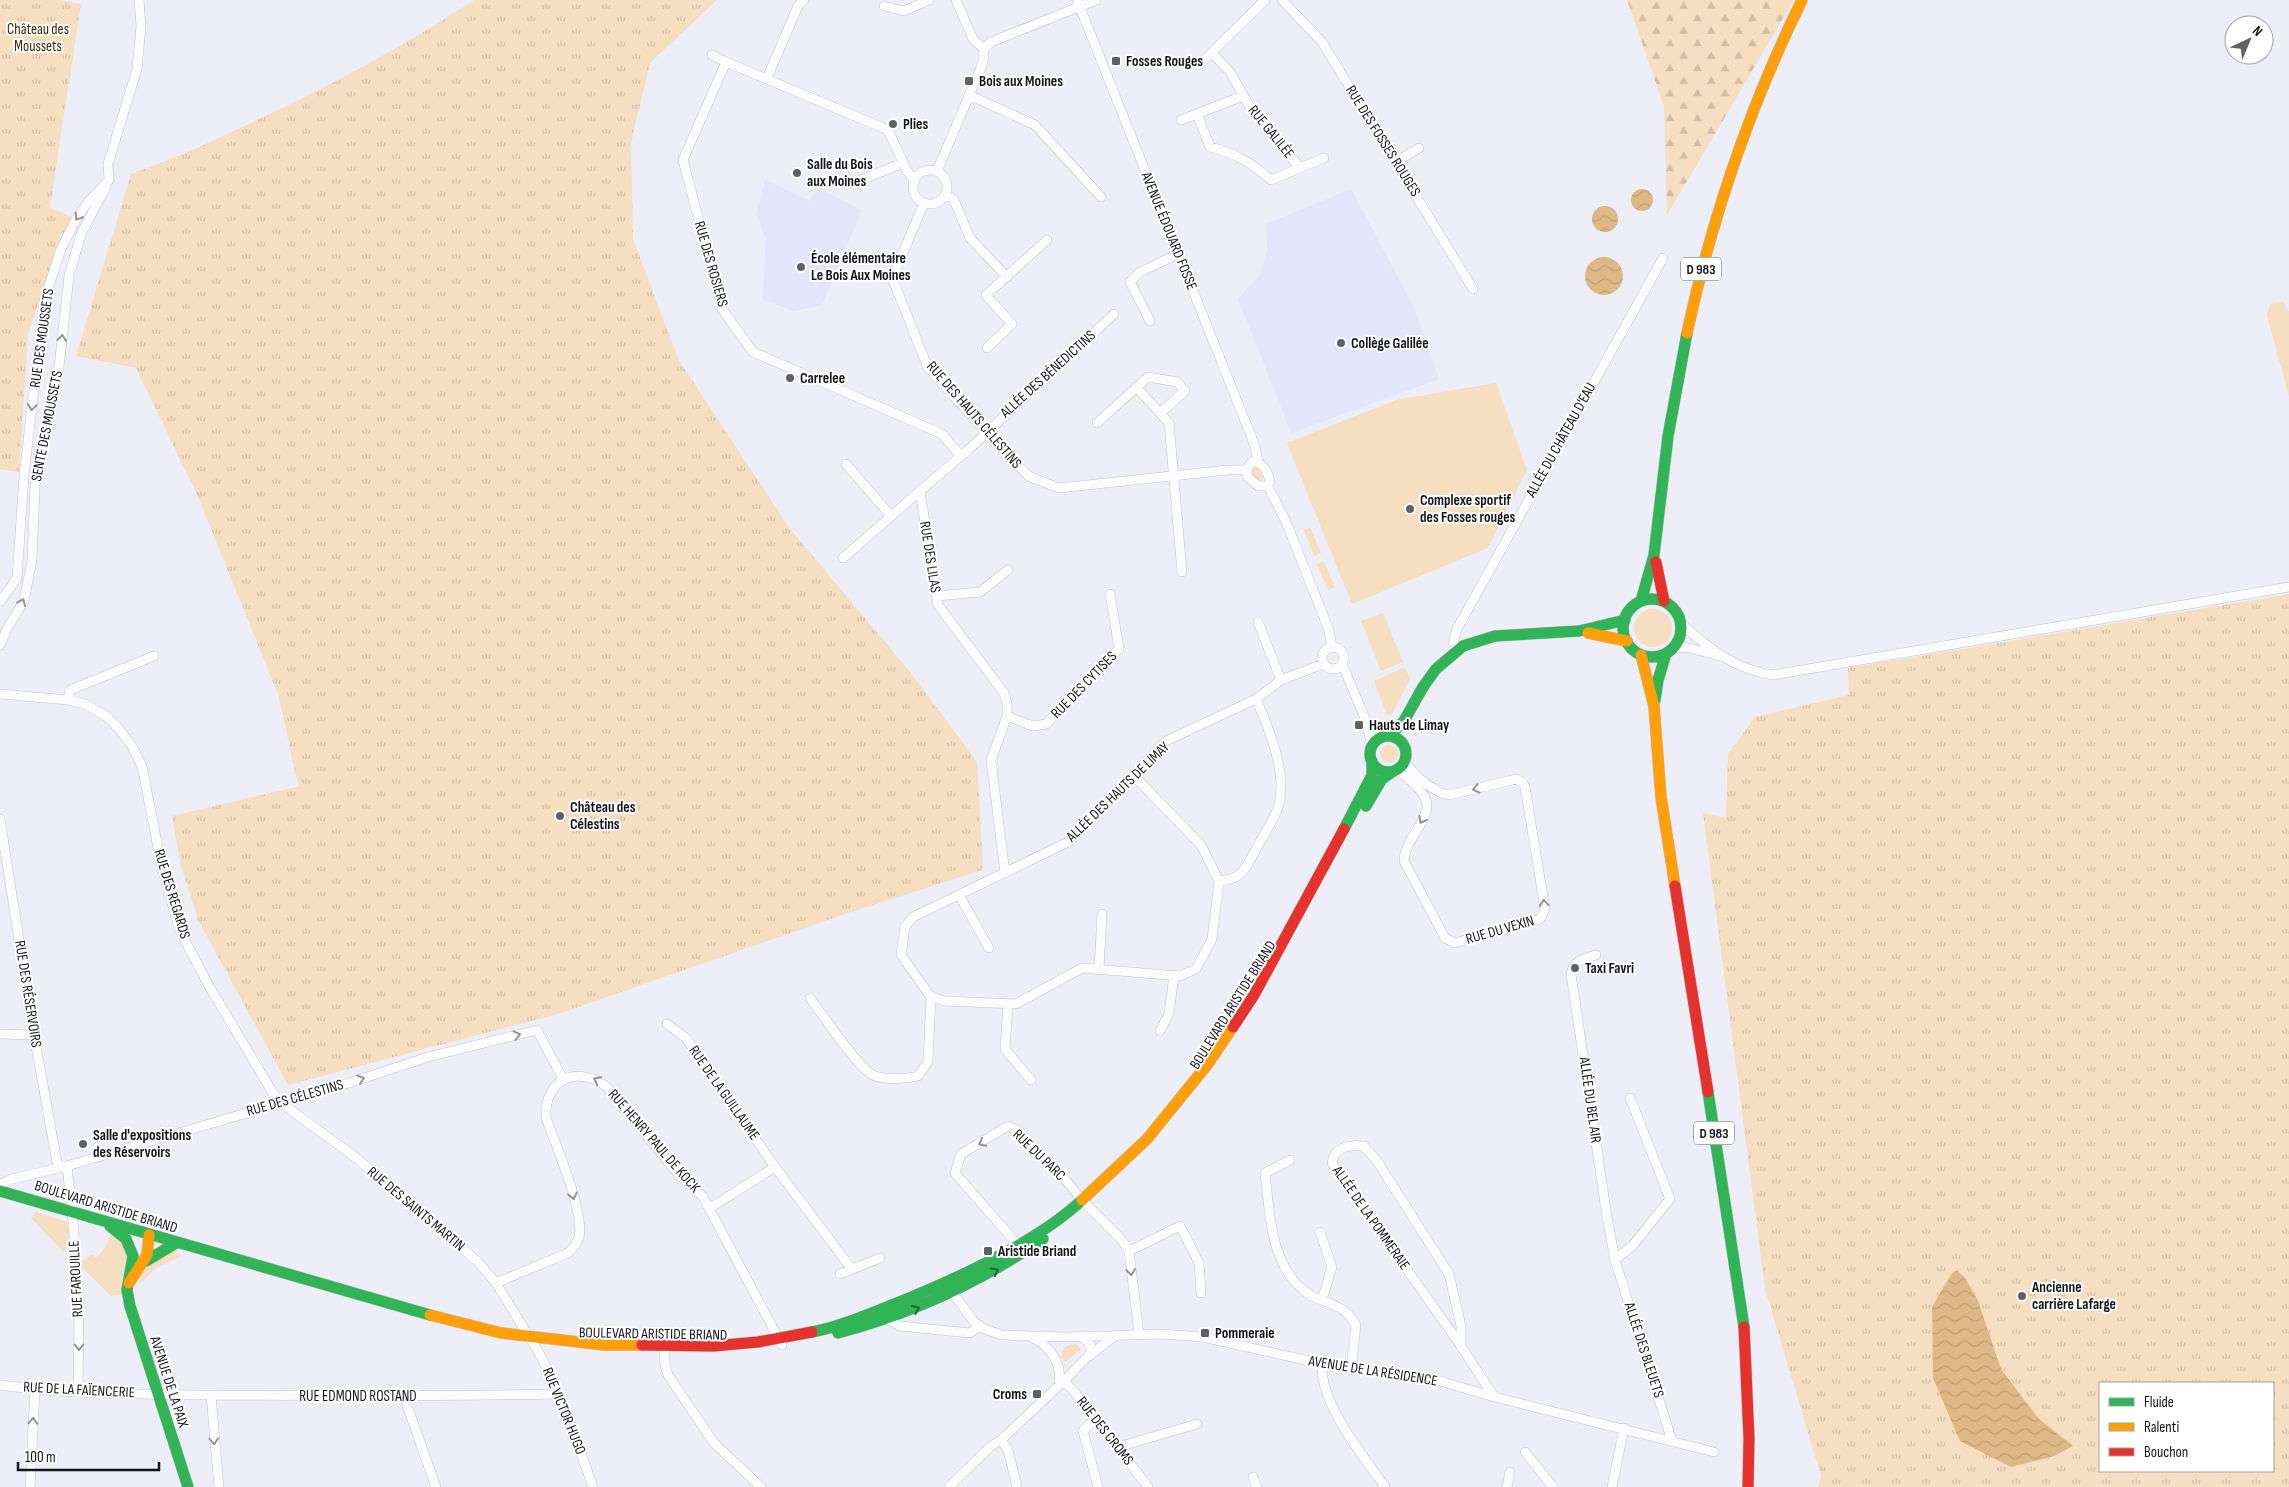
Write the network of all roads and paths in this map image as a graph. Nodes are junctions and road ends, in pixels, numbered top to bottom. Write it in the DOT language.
graph roads {
  1 [pos="139,0"];
  2 [pos="804,0"];
  3 [pos="929,0"];
  4 [pos="956,0"];
  5 [pos="1096,0"];
  6 [pos="1265,0"];
  7 [pos="1282,0"];
  8 [pos="1802,0"];
  9 [pos="1078,4"];
  10 [pos="884,6"];
  11 [pos="984,49"];
  12 [pos="1212,53"];
  13 [pos="712,55"];
  14 [pos="726,62"];
  15 [pos="1199,65"];
  16 [pos="767,78"];
  17 [pos="970,95"];
  18 [pos="1244,96"];
  19 [pos="1197,114"];
  20 [pos="1181,120"];
  21 [pos="1419,148"];
  22 [pos="1324,158"];
  23 [pos="1396,162"];
  24 [pos="903,163"];
  25 [pos="1300,168"];
  26 [pos="937,171"];
  27 [pos="109,180"];
  28 [pos="914,181"];
  29 [pos="856,182"];
  30 [pos="946,194"];
  31 [pos="1102,197"];
  32 [pos="924,203"];
  33 [pos="1047,240"];
  34 [pos="1178,254"];
  35 [pos="1663,258"];
  36 [pos="1006,277"];
  37 [pos="1474,288"];
  38 [pos="1114,314"];
  39 [pos="1150,321"];
  40 [pos="987,348"];
  41 [pos="1136,388"];
  42 [pos="1160,413"];
  43 [pos="1097,423"];
  44 [pos="986,431"];
  45 [pos="961,456"];
  46 [pos="1258,462"];
  47 [pos="846,464"];
  48 [pos="1246,470"];
  49 [pos="1173,476"];
  50 [pos="1268,486"];
  51 [pos="920,491"];
  52 [pos="891,516"];
  53 [pos="1655,553"];
  54 [pos="843,558"];
  55 [pos="1008,570"];
  56 [pos="1182,572"];
  57 [pos="2289,588"];
  58 [pos="1110,594"];
  59 [pos="936,596"];
  60 [pos="1640,601"];
  61 [pos="1664,601"];
  62 [pos="0,602"];
  63 [pos="1625,620"];
  64 [pos="1258,622"];
  65 [pos="1680,622"];
  66 [pos="1580,631"];
  67 [pos="1627,641"];
  68 [pos="0,645"];
  69 [pos="1332,648"];
  70 [pos="1457,650"];
  71 [pos="1670,651"];
  72 [pos="1641,655"];
  73 [pos="154,656"];
  74 [pos="1725,658"];
  75 [pos="1323,664"];
  76 [pos="1342,664"];
  77 [pos="1437,670"];
  78 [pos="1281,680"];
  79 [pos="0,694"];
  80 [pos="1256,699"];
  81 [pos="68,700"];
  82 [pos="1654,706"];
  83 [pos="1007,716"];
  84 [pos="1367,723"];
  85 [pos="1386,737"];
  86 [pos="1372,747"];
  87 [pos="1405,753"];
  88 [pos="1372,761"];
  89 [pos="1394,771"];
  90 [pos="1133,776"];
  91 [pos="0,819"];
  92 [pos="1005,873"];
  93 [pos="1219,881"];
  94 [pos="959,895"];
  95 [pos="1102,914"];
  96 [pos="989,948"];
  97 [pos="1596,954"];
  98 [pos="1099,968"];
  99 [pos="1174,975"];
  100 [pos="931,997"];
  101 [pos="810,998"];
  102 [pos="1008,1004"];
  103 [pos="666,1024"];
  104 [pos="1160,1031"];
  105 [pos="0,1034"];
  106 [pos="34,1035"];
  107 [pos="563,1079"];
  108 [pos="1031,1080"];
  109 [pos="1630,1098"];
  110 [pos="280,1102"];
  111 [pos="1290,1160"];
  112 [pos="62,1167"];
  113 [pos="775,1167"];
  114 [pos="0,1184"];
  115 [pos="0,1191"];
  116 [pos="1084,1202"];
  117 [pos="710,1208"];
  118 [pos="71,1212"];
  119 [pos="107,1222"];
  120 [pos="1320,1232"];
  121 [pos="149,1235"];
  122 [pos="176,1244"];
  123 [pos="1018,1245"];
  124 [pos="1129,1251"];
  125 [pos="133,1256"];
  126 [pos="880,1258"];
  127 [pos="1615,1260"];
  128 [pos="146,1261"];
  129 [pos="850,1268"];
  130 [pos="840,1274"];
  131 [pos="496,1282"];
  132 [pos="128,1284"];
  133 [pos="949,1288"];
  134 [pos="1201,1293"];
  135 [pos="1322,1300"];
  136 [pos="888,1320"];
  137 [pos="979,1326"];
  138 [pos="1139,1334"];
  139 [pos="1077,1336"];
  140 [pos="1116,1336"];
  141 [pos="1029,1337"];
  142 [pos="1067,1337"];
  143 [pos="531,1340"];
  144 [pos="780,1342"];
  145 [pos="1461,1346"];
  146 [pos="664,1349"];
  147 [pos="1088,1356"];
  148 [pos="1056,1363"];
  149 [pos="1322,1364"];
  150 [pos="1074,1369"];
  151 [pos="1351,1370"];
  152 [pos="1061,1381"];
  153 [pos="0,1385"];
  154 [pos="35,1390"];
  155 [pos="78,1393"];
  156 [pos="158,1394"];
  157 [pos="558,1394"];
  158 [pos="211,1395"];
  159 [pos="404,1397"];
  160 [pos="1494,1397"];
  161 [pos="1096,1418"];
  162 [pos="1197,1424"];
  163 [pos="1624,1428"];
  164 [pos="1001,1440"];
  165 [pos="1672,1441"];
  166 [pos="1118,1448"];
  167 [pos="1525,1452"];
  168 [pos="1714,1452"];
  169 [pos="1510,1472"];
  170 [pos="1252,1477"];
  171 [pos="30,1487"];
  172 [pos="188,1487"];
  173 [pos="219,1487"];
  174 [pos="436,1487"];
  175 [pos="593,1487"];
  176 [pos="761,1487"];
  177 [pos="949,1487"];
  178 [pos="1017,1487"];
  179 [pos="1098,1487"];
  180 [pos="1148,1487"];
  181 [pos="1257,1487"];
  182 [pos="1385,1487"];
  183 [pos="1507,1487"];
  184 [pos="1553,1487"];
  185 [pos="1612,1487"];
  186 [pos="1748,1487"];
  1 -- 27 [label="street"];
  2 -- 16 [label="street"];
  3 -- 10 [label="street"];
  4 -- 11 [label="street"];
  5 -- 9 [label="street"];
  6 -- 12 [label="street"];
  7 -- 23 [label="street, RUE DES FOSSES ROUGES"];
  8 -- 53 [label="main road, D 983"];
  9 -- 11 [label="street"];
  9 -- 34 [label="street, AVENUE ÉDOUARD FOSSE"];
  11 -- 17 [label="street"];
  12 -- 15 [label="street"];
  12 -- 18 [label="street, RUE GALILÉE"];
  13 -- 14 [label="street"];
  14 -- 16 [label="street"];
  14 -- 45 [label="street, RUE DES ROSIERS"];
  16 -- 24 [label="street"];
  17 -- 26 [label="street"];
  17 -- 31 [label="street"];
  18 -- 19 [label="street, RUE GALILÉE"];
  18 -- 25 [label="street, RUE GALILÉE"];
  19 -- 20 [label="street, RUE GALILÉE"];
  19 -- 25 [label="street, RUE GALILÉE"];
  21 -- 23 [label="street"];
  22 -- 25 [label="street, RUE GALILÉE"];
  23 -- 37 [label="street, RUE DES FOSSES ROUGES"];
  24 -- 28 [label="street"];
  24 -- 29 [label="street"];
  26 -- 28 [label="street"];
  26 -- 30 [label="street"];
  27 -- 62 [label="street, RUE DES MOUSSETS, one-way"];
  68 -- 27 [label="street, SENTE DES MOUSSETS, one-way"];
  28 -- 32 [label="street"];
  30 -- 32 [label="street"];
  30 -- 36 [label="street"];
  32 -- 44 [label="street, RUE DES HAUTS CÉLESTINS"];
  33 -- 36 [label="street"];
  34 -- 39 [label="street"];
  34 -- 46 [label="street, AVENUE ÉDOUARD FOSSE"];
  35 -- 70 [label="street, ALLÉE DU CHÂTEAU D'EAU"];
  36 -- 40 [label="street"];
  38 -- 44 [label="street, ALLÉE DES BÉNEDICTINS"];
  41 -- 42 [label="street"];
  41 -- 42 [label="street"];
  41 -- 43 [label="street"];
  42 -- 49 [label="street"];
  44 -- 45 [label="street, ALLÉE DES BÉNEDICTINS"];
  44 -- 49 [label="street, RUE DES HAUTS CÉLESTINS"];
  45 -- 51 [label="street"];
  46 -- 48 [label="street"];
  46 -- 50 [label="street"];
  47 -- 52 [label="street"];
  48 -- 49 [label="street, RUE DES HAUTS CÉLESTINS"];
  48 -- 50 [label="street"];
  49 -- 56 [label="street"];
  50 -- 69 [label="street"];
  51 -- 52 [label="street"];
  51 -- 59 [label="street, RUE DES LILAS"];
  52 -- 54 [label="street"];
  53 -- 60 [label="main road, D 983"];
  53 -- 61 [label="main road, D 983"];
  55 -- 59 [label="street"];
  57 -- 74 [label="street"];
  58 -- 83 [label="street, RUE DES CYTISES"];
  59 -- 83 [label="street, RUE DES LILAS"];
  60 -- 61 [label="main road"];
  60 -- 63 [label="main road"];
  61 -- 65 [label="main road"];
  63 -- 66 [label="main road"];
  63 -- 67 [label="main road"];
  64 -- 78 [label="street"];
  65 -- 71 [label="main road"];
  65 -- 74 [label="street"];
  66 -- 67 [label="main road"];
  66 -- 70 [label="main road"];
  67 -- 72 [label="main road"];
  69 -- 75 [label="street"];
  69 -- 76 [label="street"];
  70 -- 77 [label="main road"];
  71 -- 72 [label="main road"];
  71 -- 74 [label="street"];
  71 -- 82 [label="main road, D 983"];
  72 -- 82 [label="main road, D 983"];
  73 -- 81 [label="street"];
  75 -- 76 [label="street"];
  75 -- 78 [label="street, ALLÉE DES HAUTS DE LIMAY"];
  76 -- 84 [label="street"];
  77 -- 85 [label="main road"];
  77 -- 87 [label="main road"];
  78 -- 80 [label="street, ALLÉE DES HAUTS DE LIMAY"];
  79 -- 81 [label="street, RUE DES REGARDS"];
  80 -- 90 [label="street, ALLÉE DES HAUTS DE LIMAY"];
  80 -- 93 [label="street"];
  81 -- 110 [label="street, RUE DES REGARDS"];
  82 -- 186 [label="main road, D 983"];
  83 -- 92 [label="street"];
  84 -- 85 [label="street"];
  84 -- 86 [label="street"];
  85 -- 86 [label="main road"];
  85 -- 87 [label="main road"];
  86 -- 88 [label="main road"];
  87 -- 89 [label="main road"];
  89 -- 87 [label="street, RUE DU VEXIN, one-way"];
  88 -- 89 [label="main road"];
  88 -- 116 [label="main road, BOULEVARD ARISTIDE BRIAND"];
  89 -- 116 [label="main road, BOULEVARD ARISTIDE BRIAND"];
  90 -- 92 [label="street, ALLÉE DES HAUTS DE LIMAY"];
  90 -- 93 [label="street"];
  91 -- 106 [label="street, RUE DES RÉSERVOIRS"];
  92 -- 94 [label="street, ALLÉE DES HAUTS DE LIMAY"];
  93 -- 99 [label="street"];
  94 -- 96 [label="street"];
  94 -- 100 [label="street, ALLÉE DES HAUTS DE LIMAY"];
  95 -- 98 [label="street"];
  97 -- 127 [label="street, ALLÉE DU BEL AIR"];
  98 -- 99 [label="street"];
  98 -- 102 [label="street"];
  99 -- 104 [label="street"];
  100 -- 101 [label="street"];
  100 -- 102 [label="street"];
  102 -- 108 [label="street"];
  103 -- 113 [label="street, RUE DE LA GUILLAUME"];
  105 -- 106 [label="street"];
  106 -- 112 [label="street, RUE DES RÉSERVOIRS"];
  110 -- 107 [label="street, RUE DES CÉLESTINS, one-way"];
  117 -- 107 [label="street, RUE HENRY PAUL DE KOCK, one-way"];
  107 -- 131 [label="street, one-way"];
  109 -- 127 [label="street"];
  110 -- 112 [label="street, RUE DES CÉLESTINS"];
  110 -- 131 [label="street, RUE DES SAINTS MARTIN"];
  111 -- 135 [label="street"];
  112 -- 114 [label="street, RUE DES CÉLESTINS"];
  112 -- 118 [label="street, RUE FAROUILLE"];
  113 -- 117 [label="street"];
  113 -- 129 [label="street, RUE DE LA GUILLAUME"];
  115 -- 118 [label="main road, BOULEVARD ARISTIDE BRIAND"];
  116 -- 123 [label="main road, BOULEVARD ARISTIDE BRIAND"];
  116 -- 123 [label="street, RUE DU PARC, one-way"];
  116 -- 124 [label="street"];
  133 -- 116 [label="main road, BOULEVARD ARISTIDE BRIAND, one-way"];
  117 -- 144 [label="street, RUE HENRY PAUL DE KOCK"];
  118 -- 119 [label="main road, BOULEVARD ARISTIDE BRIAND"];
  118 -- 155 [label="street, RUE FAROUILLE, one-way"];
  119 -- 121 [label="main road, BOULEVARD ARISTIDE BRIAND"];
  119 -- 125 [label="main road"];
  120 -- 135 [label="street"];
  121 -- 122 [label="main road, BOULEVARD ARISTIDE BRIAND"];
  121 -- 125 [label="main road, AVENUE DE LA PAIX"];
  121 -- 128 [label="main road"];
  122 -- 128 [label="main road"];
  122 -- 143 [label="main road, BOULEVARD ARISTIDE BRIAND"];
  123 -- 133 [label="main road, BOULEVARD ARISTIDE BRIAND"];
  124 -- 134 [label="street"];
  124 -- 138 [label="street, one-way"];
  125 -- 132 [label="main road, AVENUE DE LA PAIX"];
  126 -- 129 [label="street"];
  127 -- 165 [label="street, ALLÉE DES BLEUETS"];
  128 -- 132 [label="main road"];
  129 -- 130 [label="street"];
  131 -- 143 [label="street, RUE DES SAINTS MARTIN"];
  132 -- 156 [label="main road, AVENUE DE LA PAIX"];
  136 -- 133 [label="main road, BOULEVARD ARISTIDE BRIAND, one-way"];
  133 -- 137 [label="street"];
  133 -- 144 [label="main road, BOULEVARD ARISTIDE BRIAND"];
  135 -- 151 [label="street"];
  136 -- 137 [label="street"];
  136 -- 144 [label="main road, BOULEVARD ARISTIDE BRIAND"];
  137 -- 141 [label="street"];
  138 -- 140 [label="street, AVENUE DE LA RÉSIDENCE"];
  138 -- 149 [label="street, AVENUE DE LA RÉSIDENCE"];
  139 -- 140 [label="street, AVENUE DE LA RÉSIDENCE"];
  139 -- 142 [label="street"];
  139 -- 147 [label="street"];
  140 -- 147 [label="street"];
  141 -- 142 [label="street"];
  141 -- 148 [label="street"];
  142 -- 148 [label="street"];
  143 -- 146 [label="main road, BOULEVARD ARISTIDE BRIAND"];
  143 -- 157 [label="street, RUE VICTOR HUGO"];
  144 -- 146 [label="main road, BOULEVARD ARISTIDE BRIAND"];
  145 -- 145 [label="street, ALLÉE DE LA POMMERAIE"];
  145 -- 160 [label="street, ALLÉE DE LA POMMERAIE"];
  146 -- 176 [label="street"];
  147 -- 150 [label="street"];
  148 -- 150 [label="street"];
  148 -- 152 [label="street"];
  149 -- 151 [label="street, AVENUE DE LA RÉSIDENCE"];
  149 -- 182 [label="street"];
  150 -- 152 [label="street"];
  151 -- 160 [label="street, AVENUE DE LA RÉSIDENCE"];
  152 -- 161 [label="street, RUE DES CROMS"];
  152 -- 164 [label="street"];
  153 -- 154 [label="street, RUE DE LA FAÏENCERIE"];
  154 -- 155 [label="street, RUE DE LA FAÏENCERIE"];
  171 -- 154 [label="street, one-way"];
  155 -- 156 [label="street, RUE DE LA FAÏENCERIE"];
  156 -- 158 [label="street, RUE EDMOND ROSTAND"];
  156 -- 172 [label="main road, AVENUE DE LA PAIX"];
  157 -- 159 [label="street, RUE EDMOND ROSTAND"];
  157 -- 175 [label="street, RUE VICTOR HUGO"];
  158 -- 159 [label="street, RUE EDMOND ROSTAND"];
  158 -- 173 [label="street, one-way"];
  159 -- 174 [label="street"];
  160 -- 163 [label="street, AVENUE DE LA RÉSIDENCE"];
  161 -- 166 [label="street, RUE DES CROMS"];
  161 -- 179 [label="street"];
  162 -- 166 [label="street"];
  163 -- 165 [label="street, AVENUE DE LA RÉSIDENCE"];
  163 -- 185 [label="street"];
  164 -- 177 [label="street"];
  164 -- 178 [label="street"];
  165 -- 168 [label="street, AVENUE DE LA RÉSIDENCE"];
  166 -- 180 [label="street, RUE DES CROMS"];
  167 -- 184 [label="street"];
  169 -- 183 [label="street"];
  170 -- 181 [label="street"];
}
